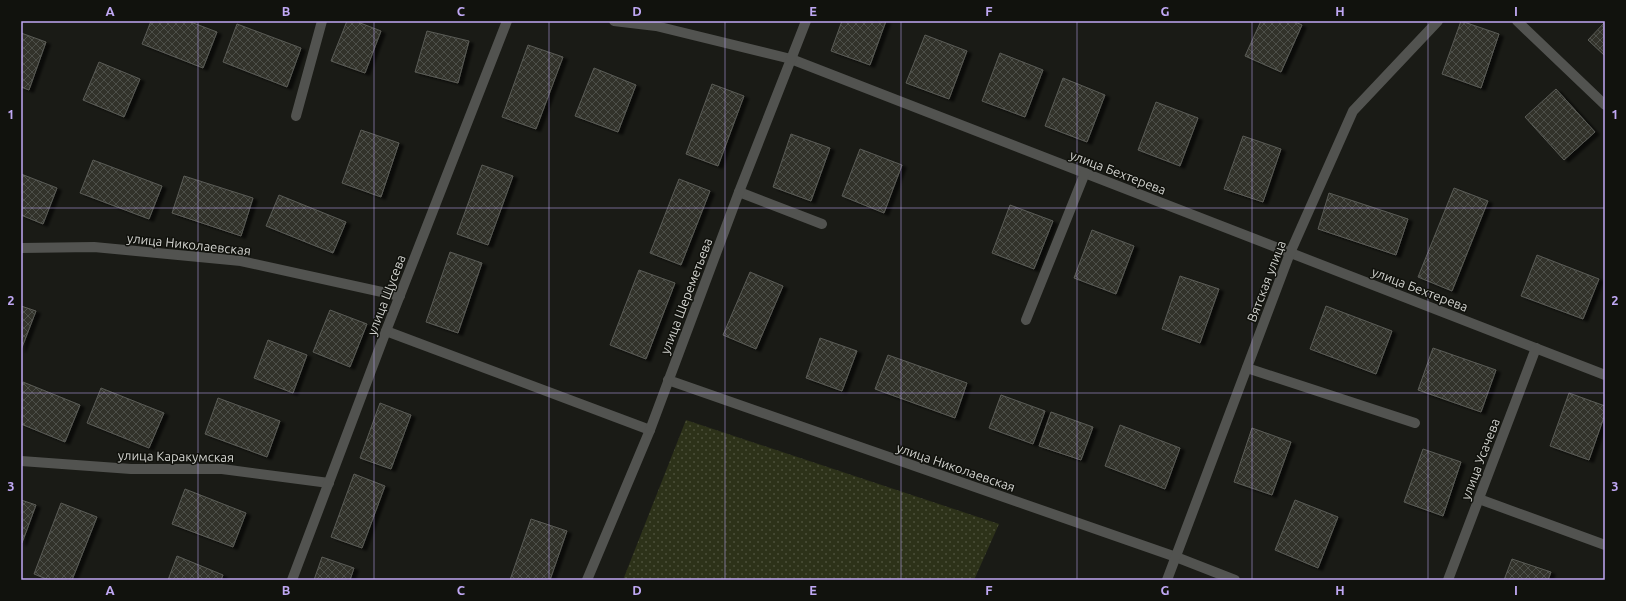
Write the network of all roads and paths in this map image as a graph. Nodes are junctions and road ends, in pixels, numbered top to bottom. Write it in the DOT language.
graph roads {
  1 [pos="322,21"];
  2 [pos="507,21"];
  3 [pos="614,21"];
  4 [pos="806,21"];
  5 [pos="1438,21"];
  6 [pos="1517,21"];
  7 [pos="641,23"];
  8 [pos="791,59"];
  9 [pos="1605,105"];
  10 [pos="296,116"];
  11 [pos="1085,173"];
  12 [pos="739,192"];
  13 [pos="822,224"];
  14 [pos="21,248"];
  15 [pos="1290,253"];
  16 [pos="400,296"];
  17 [pos="1026,320"];
  18 [pos="386,332"];
  19 [pos="1536,348"];
  20 [pos="1247,368"];
  21 [pos="1605,375"];
  22 [pos="668,380"];
  23 [pos="1415,423"];
  24 [pos="650,430"];
  25 [pos="21,461"];
  26 [pos="329,483"];
  27 [pos="1479,499"];
  28 [pos="1605,545"];
  29 [pos="1176,557"];
  30 [pos="292,580"];
  31 [pos="587,580"];
  32 [pos="1167,580"];
  33 [pos="1235,580"];
  34 [pos="1448,580"];
  1 -- 10 [label="street"];
  2 -- 16 [label="street, улица Щусева"];
  3 -- 7 [label="street, улица Бехтерева"];
  4 -- 8 [label="street, улица Шереметьева"];
  5 -- 15 [label="street, Вятская улица"];
  6 -- 9 [label="street"];
  7 -- 8 [label="street, улица Бехтерева"];
  8 -- 11 [label="street, улица Бехтерева"];
  8 -- 12 [label="street, улица Шереметьева"];
  11 -- 15 [label="street, улица Бехтерева"];
  11 -- 17 [label="street"];
  12 -- 13 [label="street"];
  12 -- 22 [label="street, улица Шереметьева"];
  14 -- 16 [label="street, улица Николаевская"];
  15 -- 19 [label="street, улица Бехтерева"];
  15 -- 20 [label="street, Вятская улица"];
  16 -- 18 [label="street, улица Щусева"];
  18 -- 24 [label="street"];
  18 -- 26 [label="street, улица Щусева"];
  19 -- 21 [label="street, улица Бехтерева"];
  19 -- 27 [label="street, улица Усачева"];
  20 -- 23 [label="street"];
  20 -- 29 [label="street, Вятская улица"];
  22 -- 24 [label="street, улица Шереметьева"];
  22 -- 29 [label="street, улица Николаевская"];
  24 -- 31 [label="street, улица Шереметьева"];
  25 -- 26 [label="street, улица Каракумская"];
  26 -- 30 [label="street, улица Щусева"];
  27 -- 28 [label="street"];
  27 -- 34 [label="street, улица Усачева"];
  29 -- 32 [label="street, Вятская улица"];
  29 -- 33 [label="street, улица Николаевская"];
}
